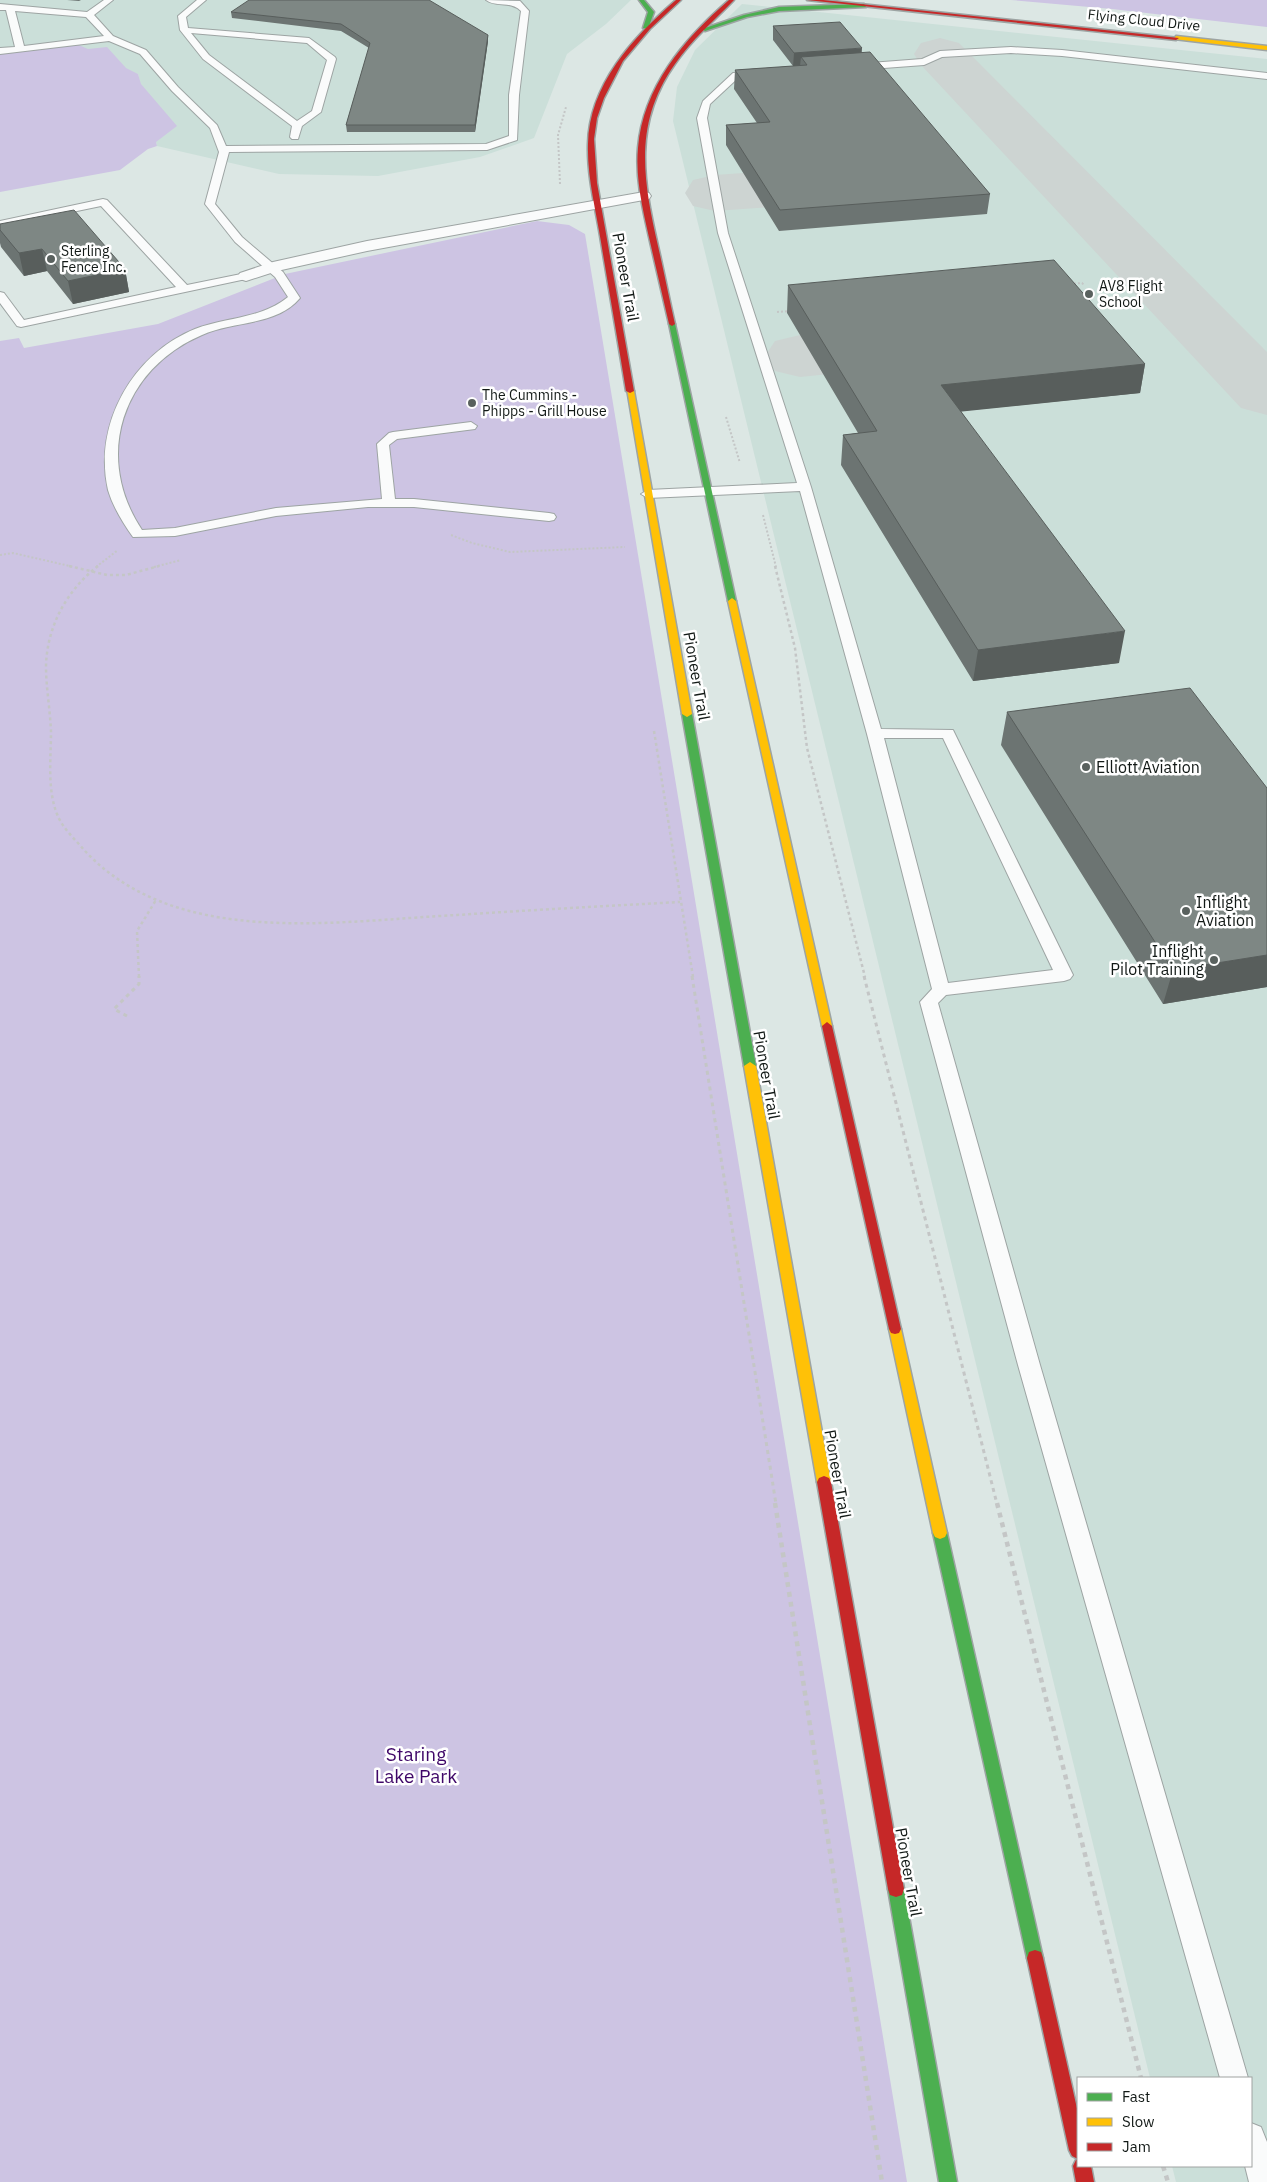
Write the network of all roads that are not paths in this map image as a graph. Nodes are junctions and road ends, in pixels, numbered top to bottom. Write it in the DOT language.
graph roads {
  1 [pos="109,0"];
  2 [pos="202,0"];
  3 [pos="490,0"];
  4 [pos="641,0"];
  5 [pos="679,0"];
  6 [pos="732,0"];
  7 [pos="809,0"];
  8 [pos="864,6"];
  9 [pos="0,7"];
  10 [pos="10,8"];
  11 [pos="89,15"];
  12 [pos="646,28"];
  13 [pos="184,30"];
  14 [pos="696,32"];
  15 [pos="110,38"];
  16 [pos="20,48"];
  17 [pos="1267,48"];
  18 [pos="0,50"];
  19 [pos="845,68"];
  20 [pos="766,73"];
  21 [pos="1267,76"];
  22 [pos="296,125"];
  23 [pos="293,148"];
  24 [pos="223,149"];
  25 [pos="644,196"];
  26 [pos="597,205"];
  27 [pos="0,224"];
  28 [pos="273,268"];
  29 [pos="246,276"];
  30 [pos="184,289"];
  31 [pos="0,295"];
  32 [pos="471,426"];
  33 [pos="804,487"];
  34 [pos="707,490"];
  35 [pos="648,494"];
  36 [pos="389,503"];
  37 [pos="549,517"];
  38 [pos="875,734"];
  39 [pos="941,990"];
  40 [pos="1234,2077"];
  41 [pos="1252,2140"];
  42 [pos="1077,2146"];
  43 [pos="1082,2167"];
  44 [pos="948,2182"];
  45 [pos="1085,2182"];
  46 [pos="1264,2182"];
  1 -- 11 [label="lane"];
  2 -- 13 [label="lane"];
  3 -- 23 [label="lane"];
  4 -- 12 [label="main road"];
  5 -- 12 [label="main road, Pioneer Trail"];
  6 -- 14 [label="main road, Pioneer Trail"];
  7 -- 8 [label="main road, Flying Cloud Drive"];
  8 -- 14 [label="main road"];
  8 -- 17 [label="main road, Flying Cloud Drive"];
  9 -- 10 [label="lane"];
  10 -- 11 [label="lane"];
  10 -- 16 [label="lane"];
  11 -- 15 [label="lane"];
  12 -- 26 [label="main road, Pioneer Trail"];
  13 -- 22 [label="lane"];
  13 -- 22 [label="lane"];
  14 -- 25 [label="main road, Pioneer Trail"];
  15 -- 16 [label="lane"];
  15 -- 24 [label="lane"];
  16 -- 18 [label="lane"];
  19 -- 21 [label="lane"];
  20 -- 33 [label="lane"];
  22 -- 23 [label="lane"];
  23 -- 24 [label="lane"];
  24 -- 28 [label="lane"];
  25 -- 26 [label="street"];
  25 -- 34 [label="main road, Pioneer Trail"];
  26 -- 28 [label="street"];
  26 -- 35 [label="main road, Pioneer Trail"];
  27 -- 30 [label="lane"];
  28 -- 29 [label="street"];
  28 -- 36 [label="lane"];
  29 -- 30 [label="lane"];
  30 -- 31 [label="lane"];
  32 -- 36 [label="lane"];
  33 -- 34 [label="lane"];
  33 -- 38 [label="lane"];
  34 -- 35 [label="lane"];
  34 -- 42 [label="main road, Pioneer Trail"];
  35 -- 44 [label="main road, Pioneer Trail"];
  36 -- 37 [label="lane"];
  38 -- 39 [label="lane"];
  38 -- 39 [label="lane"];
  39 -- 40 [label="lane"];
  41 -- 46 [label="lane"];
  43 -- 45 [label="main road"];
}
